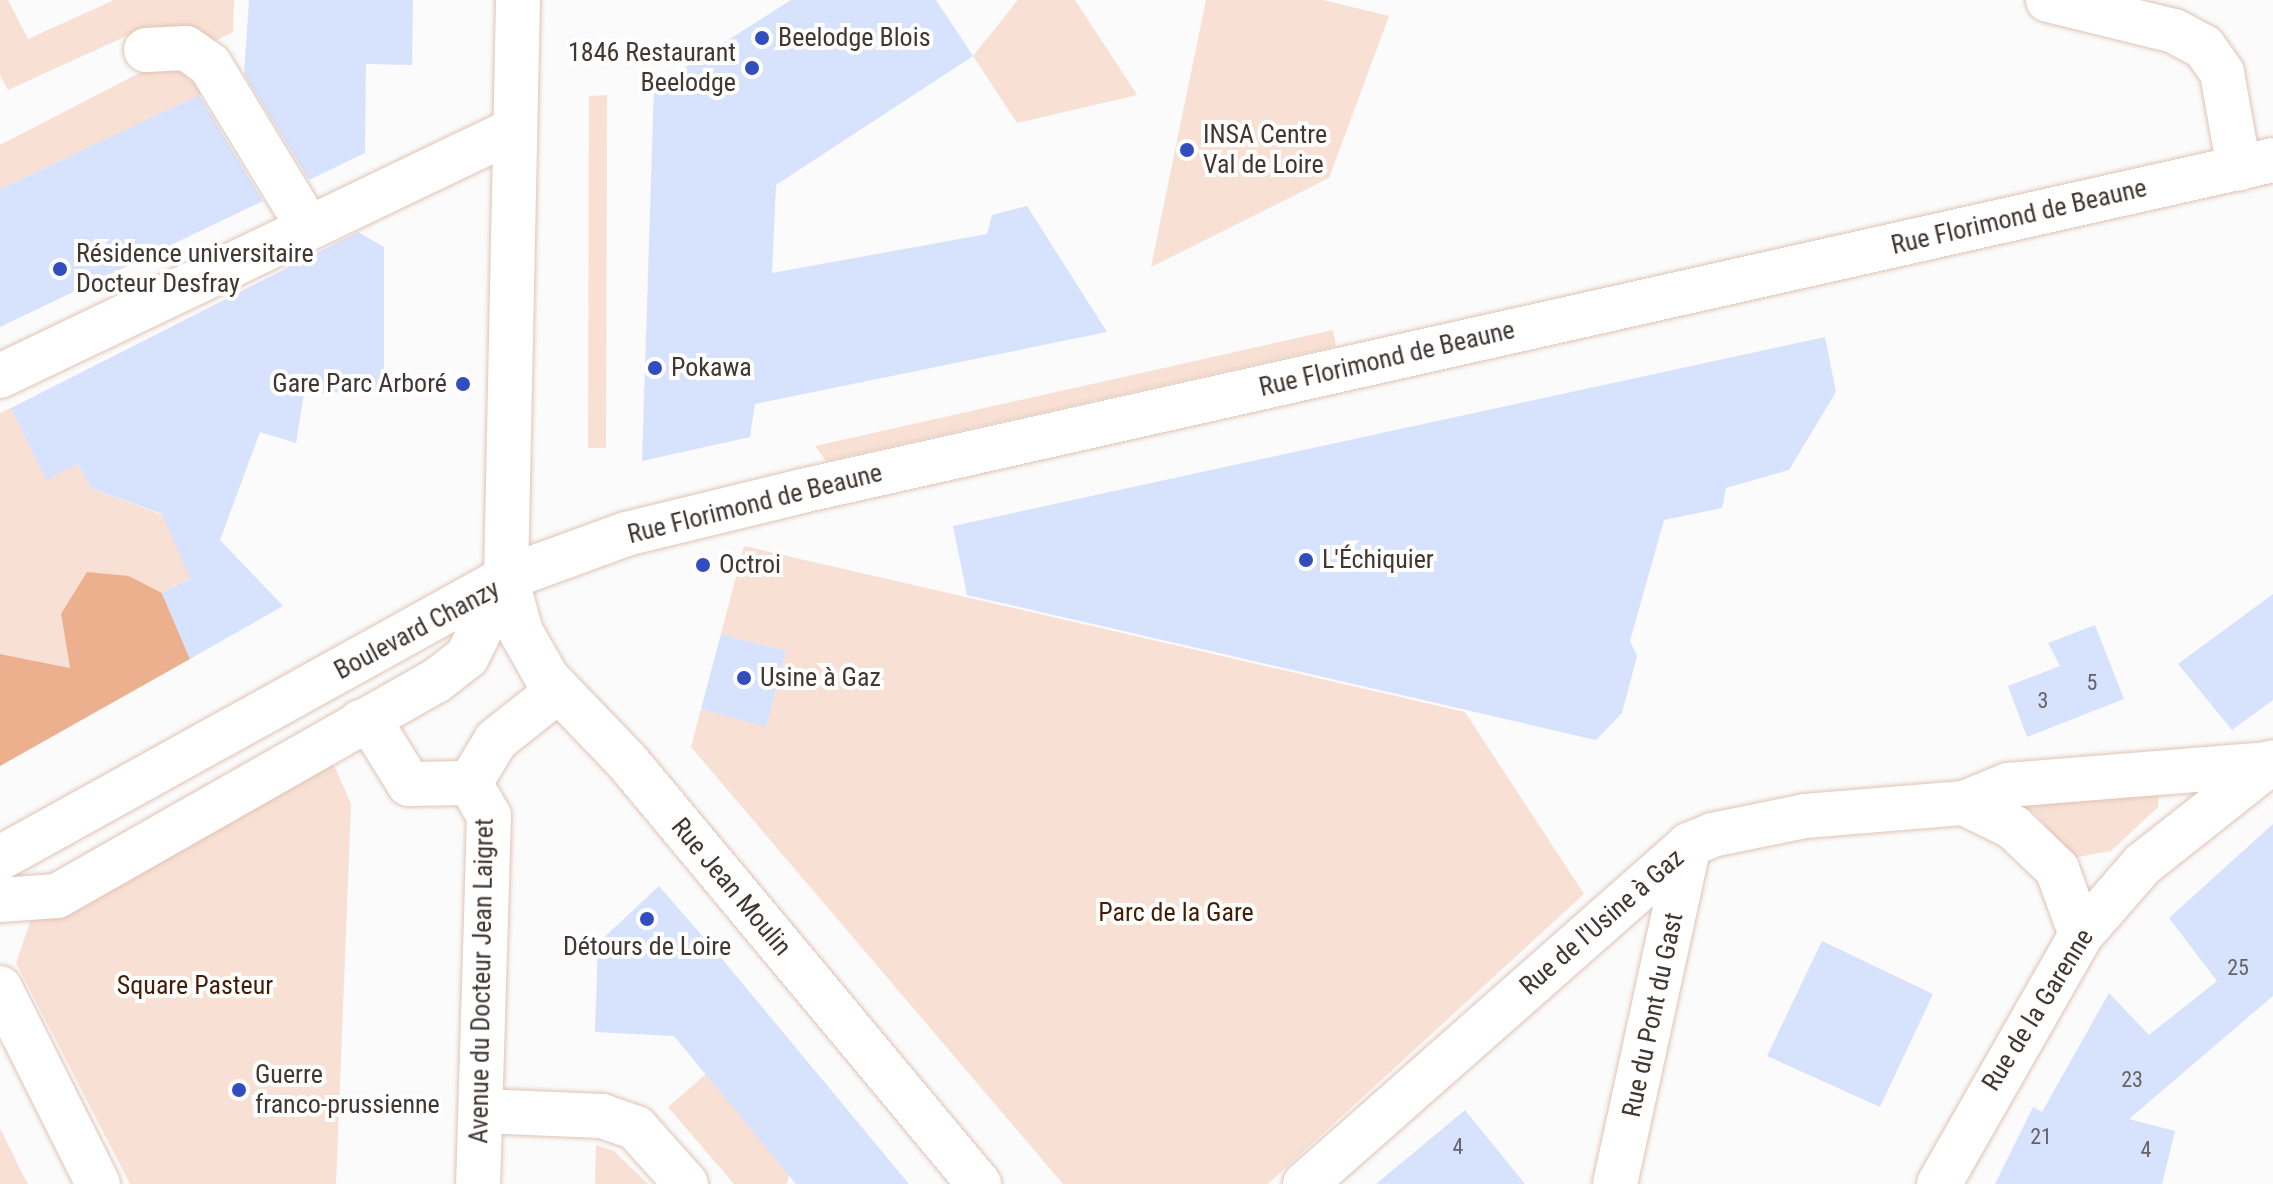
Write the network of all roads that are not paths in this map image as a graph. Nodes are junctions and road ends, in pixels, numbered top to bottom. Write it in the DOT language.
graph roads {
  1 [pos="518,0"];
  2 [pos="2048,0"];
  3 [pos="146,50"];
  4 [pos="514,130"];
  5 [pos="2256,164"];
  6 [pos="308,227"];
  7 [pos="0,376"];
  8 [pos="506,578"];
  9 [pos="559,690"];
  10 [pos="360,722"];
  11 [pos="2271,763"];
  12 [pos="470,783"];
  13 [pos="1964,803"];
  14 [pos="1689,845"];
  15 [pos="0,858"];
  16 [pos="0,900"];
  17 [pos="2081,935"];
  18 [pos="0,988"];
  19 [pos="481,1111"];
  20 [pos="98,1184"];
  21 [pos="478,1184"];
  22 [pos="686,1184"];
  23 [pos="979,1184"];
  24 [pos="1305,1184"];
  25 [pos="1615,1184"];
  26 [pos="1939,1184"];
  1 -- 4 [label="street"];
  2 -- 5 [label="street"];
  3 -- 6 [label="street"];
  4 -- 6 [label="street"];
  4 -- 8 [label="street"];
  5 -- 8 [label="street, Rue Florimond de Beaune"];
  6 -- 7 [label="street"];
  8 -- 9 [label="street, Rue Jean Moulin"];
  8 -- 10 [label="street, Boulevard Chanzy"];
  8 -- 15 [label="street, Boulevard Chanzy"];
  9 -- 12 [label="street, Avenue du Docteur Jean Laigret"];
  9 -- 23 [label="street, Rue Jean Moulin"];
  10 -- 12 [label="street, Avenue du Docteur Jean Laigret"];
  10 -- 16 [label="street, Boulevard Chanzy"];
  11 -- 13 [label="street, Rue de l'Usine à Gaz"];
  11 -- 17 [label="street, Rue de la Garenne"];
  12 -- 19 [label="street, Avenue du Docteur Jean Laigret"];
  13 -- 14 [label="street, Rue de l'Usine à Gaz"];
  13 -- 17 [label="street"];
  14 -- 24 [label="street, Rue de l'Usine à Gaz"];
  14 -- 25 [label="street, Rue du Pont du Gast"];
  17 -- 26 [label="street, Rue de la Garenne"];
  18 -- 20 [label="street"];
  19 -- 21 [label="street, Avenue du Docteur Jean Laigret"];
  19 -- 22 [label="street"];
}
